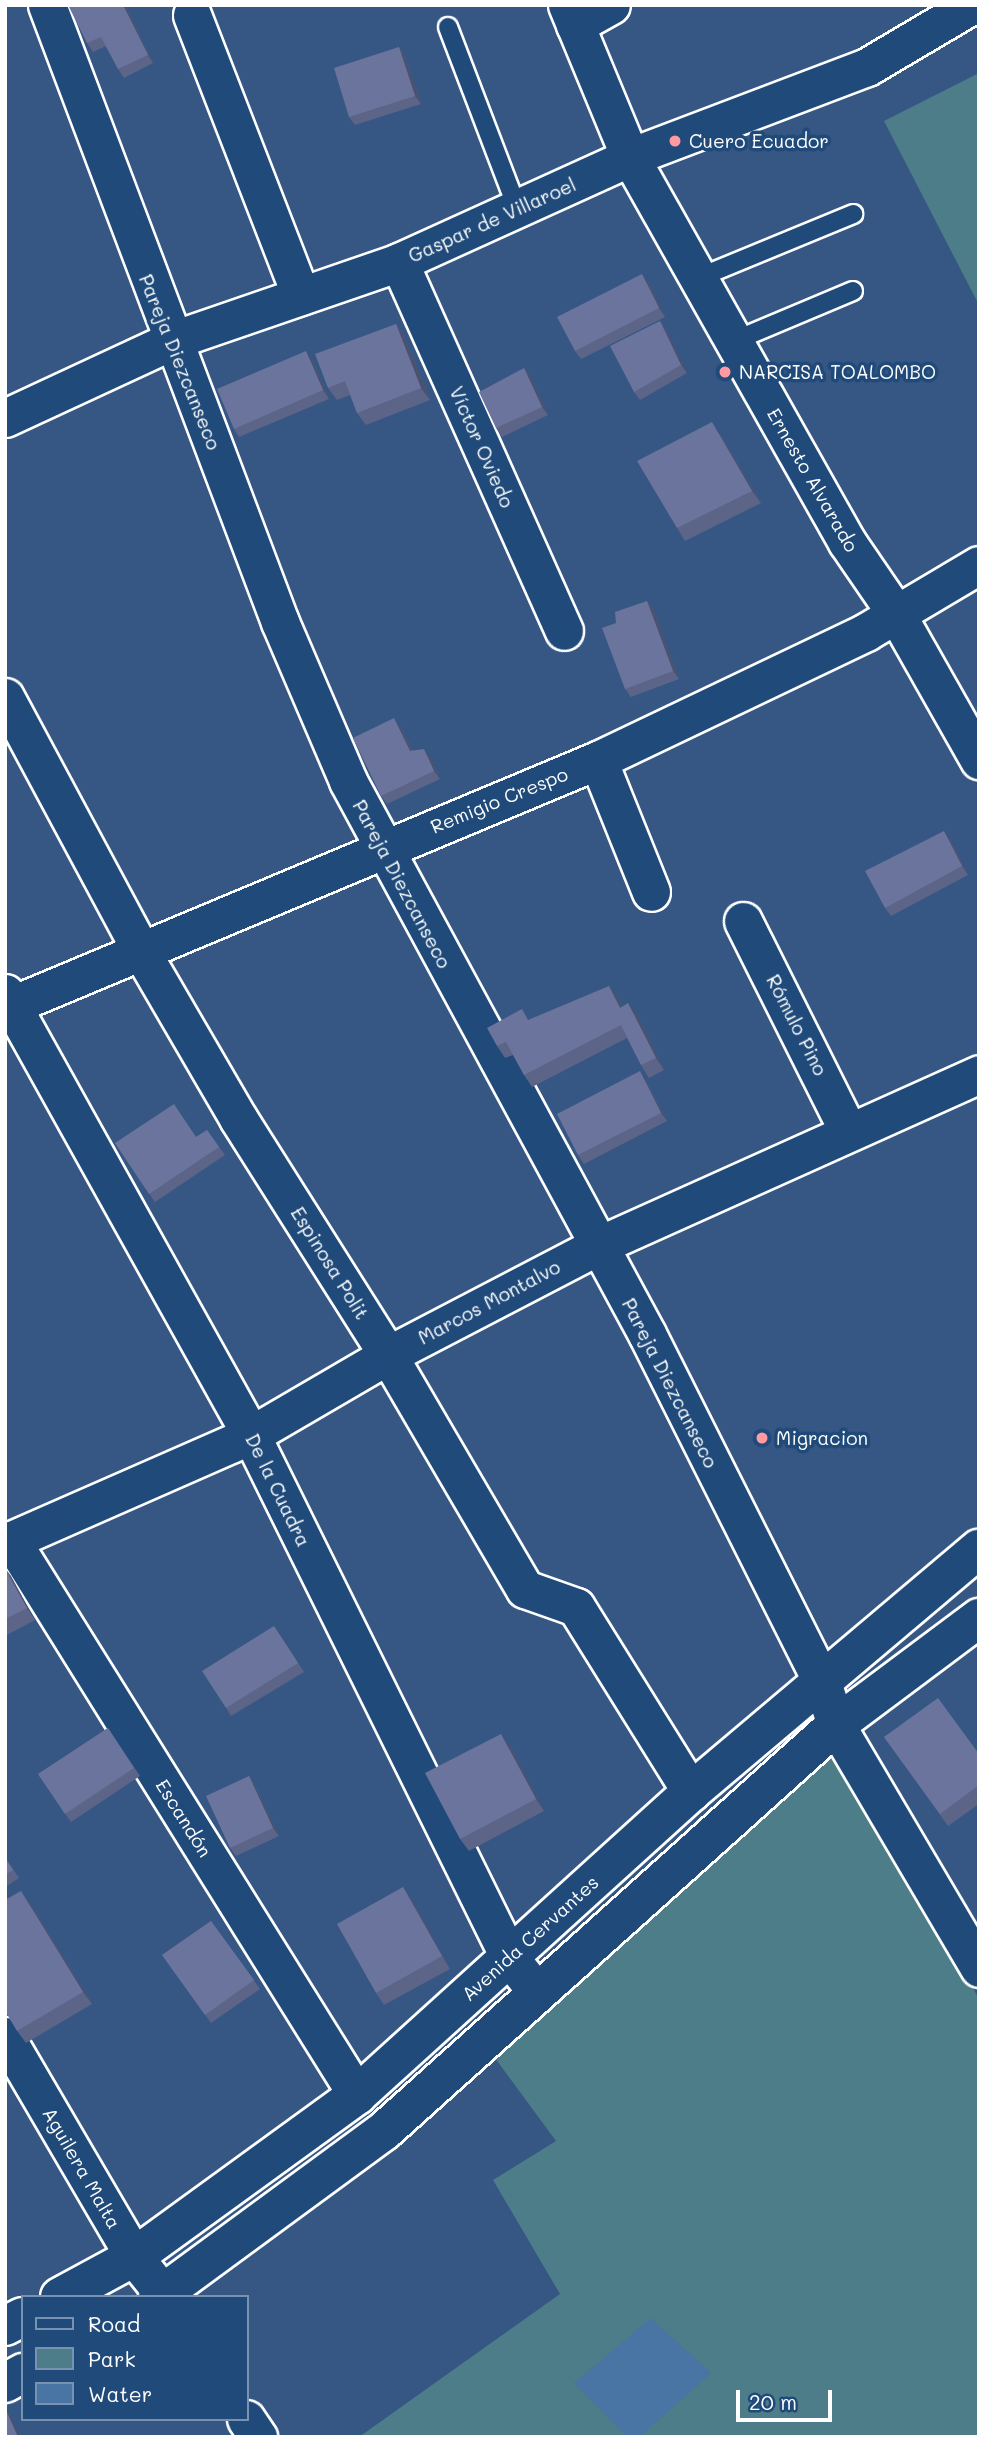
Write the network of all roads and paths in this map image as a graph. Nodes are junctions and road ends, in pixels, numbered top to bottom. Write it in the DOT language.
graph roads {
  1 [pos="47,5"];
  2 [pos="611,5"];
  3 [pos="972,5"];
  4 [pos="192,15"];
  5 [pos="571,15"];
  6 [pos="448,27"];
  7 [pos="630,157"];
  8 [pos="517,208"];
  9 [pos="853,214"];
  10 [pos="399,262"];
  11 [pos="698,278"];
  12 [pos="853,291"];
  13 [pos="301,296"];
  14 [pos="173,341"];
  15 [pos="734,341"];
  16 [pos="5,418"];
  17 [pos="979,565"];
  18 [pos="897,615"];
  19 [pos="564,631"];
  20 [pos="5,697"];
  21 [pos="598,760"];
  22 [pos="979,760"];
  23 [pos="382,849"];
  24 [pos="651,892"];
  25 [pos="743,921"];
  26 [pos="142,953"];
  27 [pos="7,1002"];
  28 [pos="979,1074"];
  29 [pos="848,1131"];
  30 [pos="597,1246"];
  31 [pos="388,1354"];
  32 [pos="251,1435"];
  33 [pos="8,1541"];
  34 [pos="979,1549"];
  35 [pos="979,1618"];
  36 [pos="822,1682"];
  37 [pos="836,1726"];
  38 [pos="691,1792"];
  39 [pos="509,1957"];
  40 [pos="979,1968"];
  41 [pos="537,1992"];
  42 [pos="5,2036"];
  43 [pos="357,2095"];
  44 [pos="134,2257"];
  45 [pos="64,2295"];
  46 [pos="162,2295"];
  47 [pos="164,2295"];
  48 [pos="21,2318"];
  49 [pos="5,2326"];
  50 [pos="21,2375"];
  51 [pos="5,2383"];
  52 [pos="247,2421"];
  53 [pos="258,2437"];
  1 -- 14 [label="street, Pareja Diezcanseco"];
  2 -- 5 [label="street"];
  3 -- 7 [label="street, Gaspar de Villaroel"];
  4 -- 13 [label="street"];
  5 -- 7 [label="street, Ernesto Alvarado"];
  6 -- 8 [label="lane"];
  7 -- 8 [label="street, Gaspar de Villaroel"];
  7 -- 11 [label="street, Ernesto Alvarado"];
  8 -- 10 [label="street, Gaspar de Villaroel"];
  9 -- 11 [label="lane"];
  10 -- 13 [label="street, Gaspar de Villaroel"];
  10 -- 19 [label="street, Víctor Oviedo"];
  11 -- 15 [label="street, Ernesto Alvarado"];
  12 -- 15 [label="lane"];
  13 -- 14 [label="street, Gaspar de Villaroel"];
  14 -- 16 [label="street, Gaspar de Villaroel"];
  14 -- 23 [label="street, Pareja Diezcanseco"];
  15 -- 18 [label="street, Ernesto Alvarado"];
  17 -- 18 [label="street, Remigio Crespo"];
  18 -- 21 [label="street, Remigio Crespo"];
  18 -- 22 [label="street, Ernesto Alvarado"];
  20 -- 26 [label="street, Espinosa Polit"];
  21 -- 23 [label="street, Remigio Crespo"];
  21 -- 24 [label="street"];
  23 -- 26 [label="street, Remigio Crespo"];
  23 -- 30 [label="street, Pareja Diezcanseco"];
  25 -- 29 [label="street, Rómulo Pino"];
  26 -- 27 [label="street, Remigio Crespo"];
  26 -- 31 [label="street, Espinosa Polit"];
  27 -- 32 [label="street, De la Cuadra"];
  28 -- 29 [label="street, Marcos Montalvo"];
  29 -- 30 [label="street, Marcos Montalvo"];
  30 -- 31 [label="street, Marcos Montalvo"];
  30 -- 36 [label="street, Pareja Diezcanseco"];
  31 -- 32 [label="street, Marcos Montalvo"];
  31 -- 38 [label="street, Espinosa Polit"];
  32 -- 33 [label="street, Marcos Montalvo"];
  32 -- 39 [label="street, De la Cuadra"];
  33 -- 43 [label="street, Escandón"];
  34 -- 36 [label="street, Avenida Cervantes"];
  35 -- 37 [label="street"];
  36 -- 37 [label="street, Pareja Diezcanseco"];
  36 -- 38 [label="street, Avenida Cervantes"];
  37 -- 40 [label="street, Pareja Diezcanseco"];
  37 -- 41 [label="street"];
  38 -- 39 [label="street, Avenida Cervantes"];
  39 -- 41 [label="street, De la Cuadra"];
  39 -- 43 [label="street, Avenida Cervantes"];
  41 -- 47 [label="street"];
  42 -- 44 [label="street, Aguilera Malta"];
  43 -- 44 [label="street, Avenida Cervantes"];
  44 -- 45 [label="street, Avenida Cervantes"];
  44 -- 46 [label="street, Aguilera Malta"];
  48 -- 49 [label="street"];
  50 -- 51 [label="street"];
  52 -- 53 [label="street"];
}
